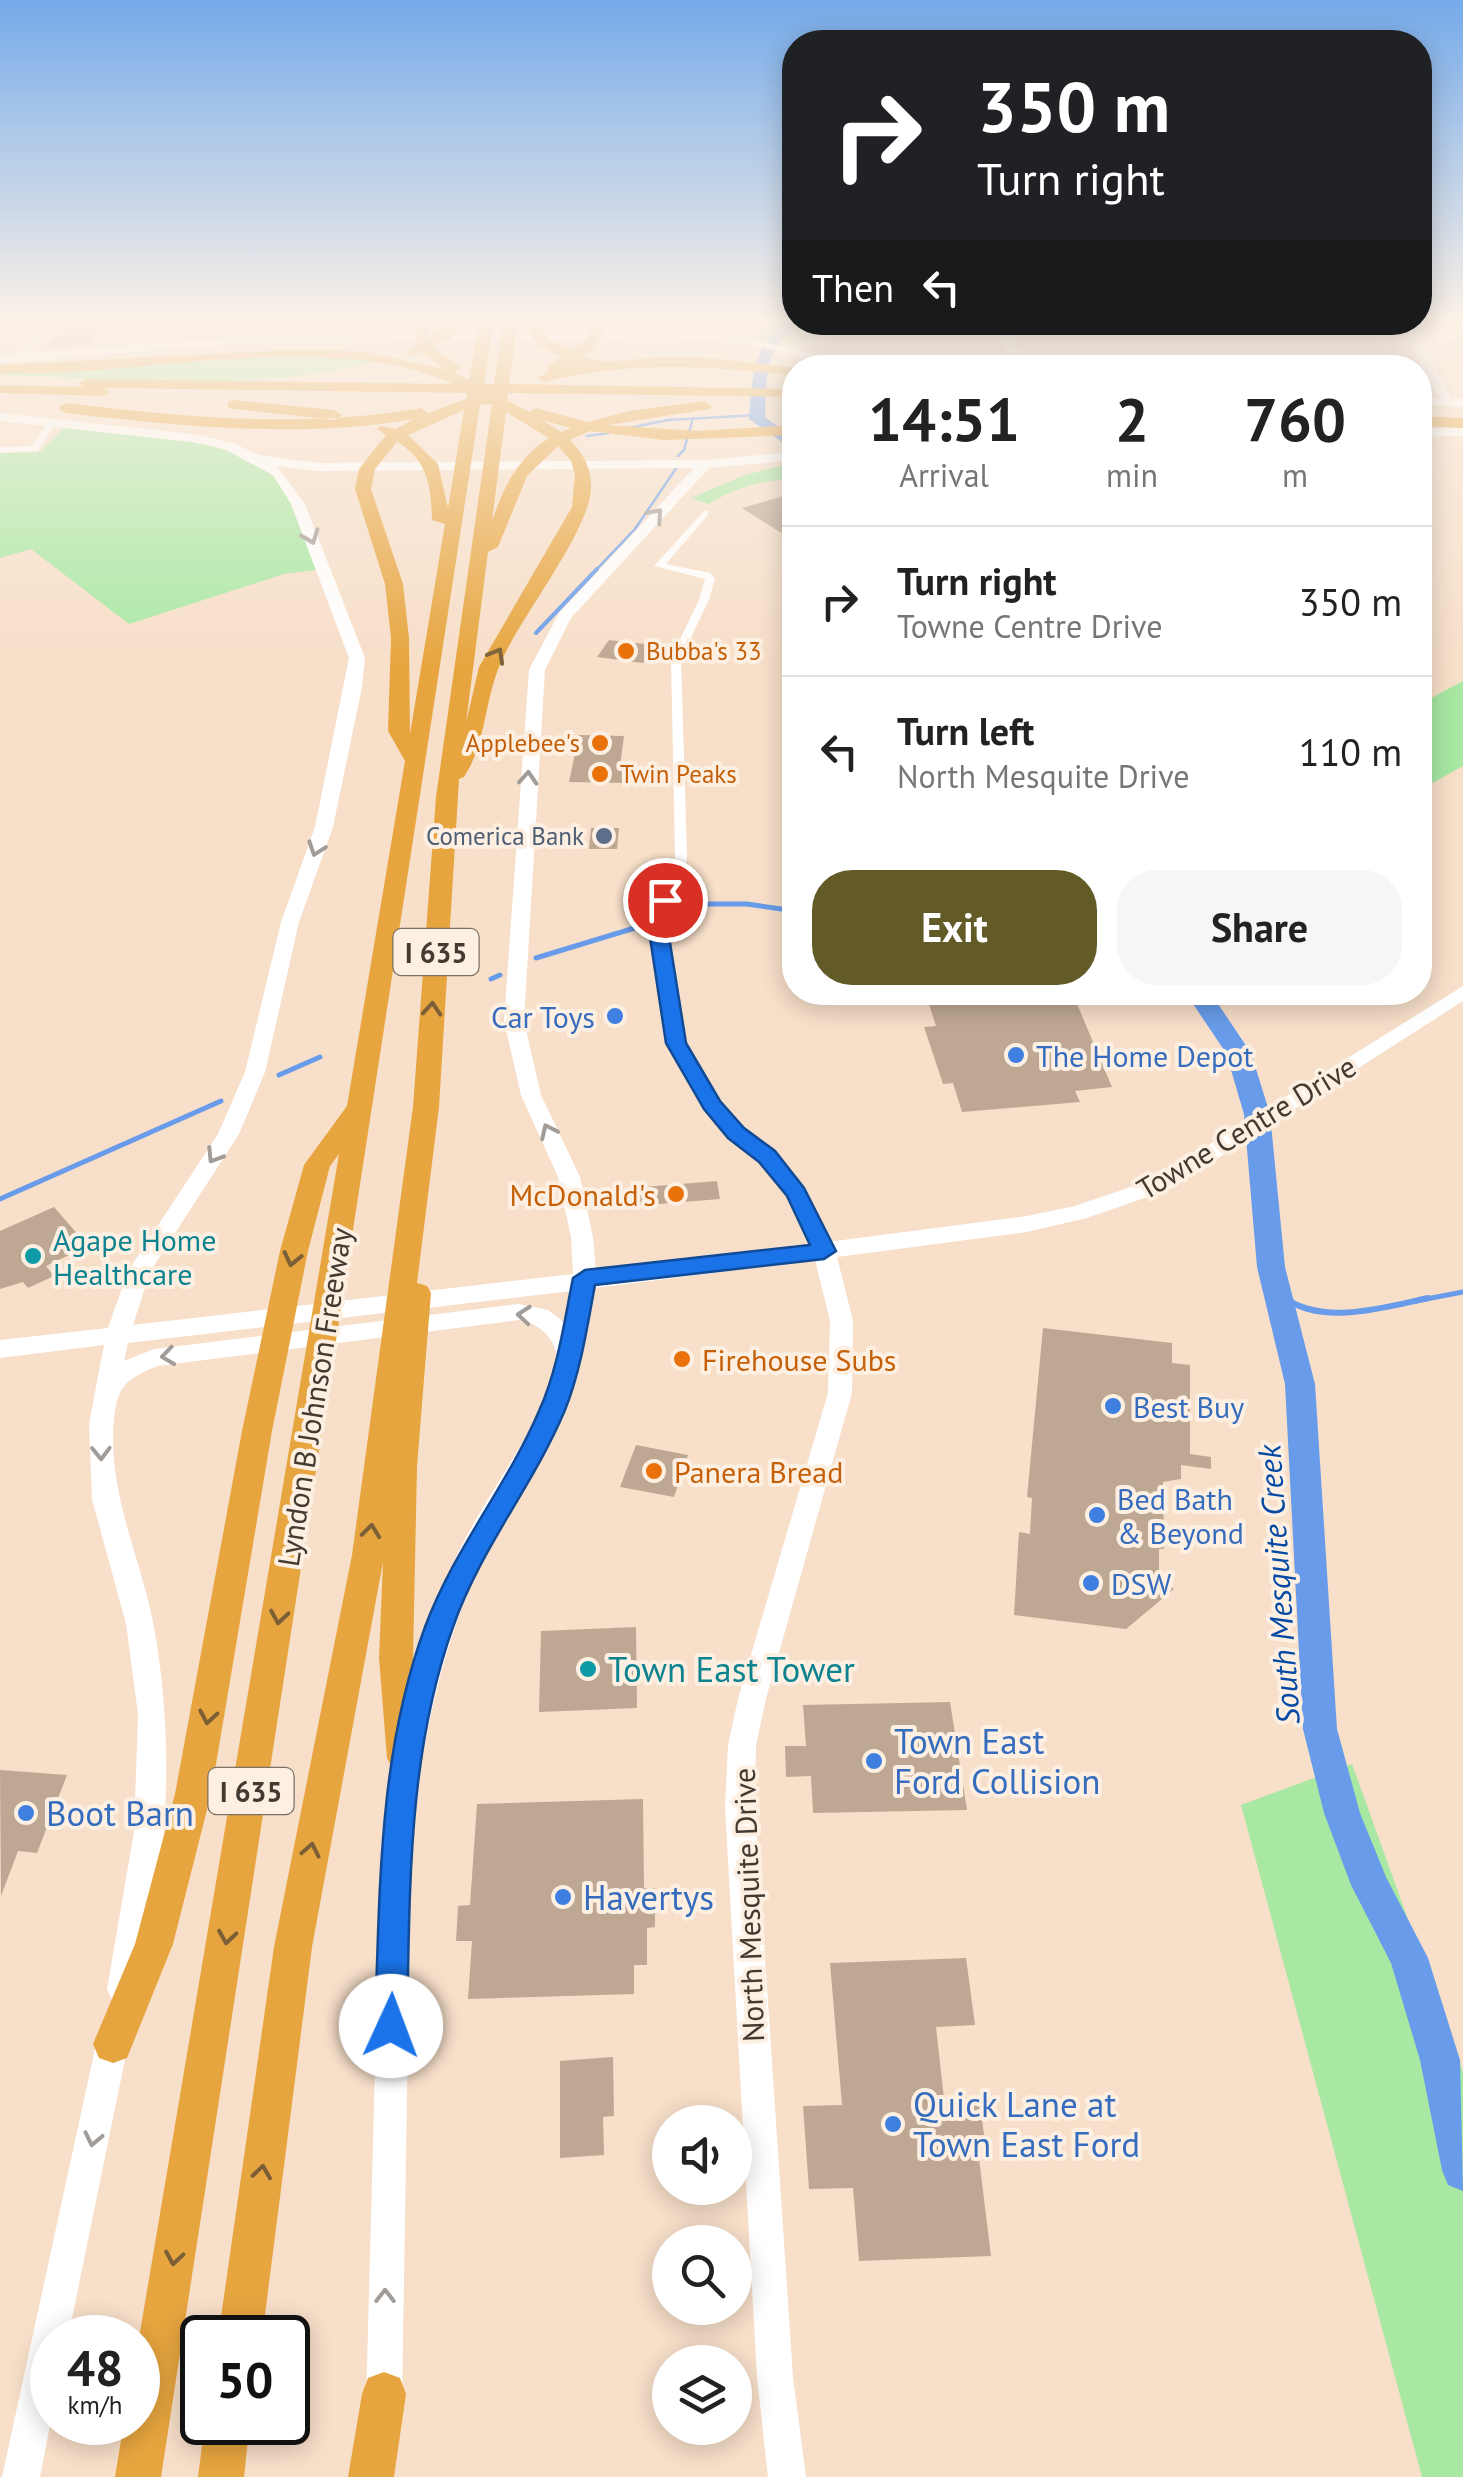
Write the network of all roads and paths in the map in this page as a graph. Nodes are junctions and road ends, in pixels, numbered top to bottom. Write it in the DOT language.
graph roads {
  1 [pos="46,433"];
  2 [pos="138,433"];
  3 [pos="391,433"];
  4 [pos="403,433"];
  5 [pos="468,433"];
  6 [pos="496,433"];
  7 [pos="550,433"];
  8 [pos="576,433"];
  9 [pos="637,433"];
  10 [pos="739,433"];
  11 [pos="0,450"];
  12 [pos="782,458"];
  13 [pos="257,459"];
  14 [pos="705,464"];
  15 [pos="706,514"];
  16 [pos="478,565"];
  17 [pos="439,611"];
  18 [pos="415,761"];
  19 [pos="446,797"];
  20 [pos="1463,992"];
  21 [pos="360,1106"];
  22 [pos="426,1106"];
  23 [pos="824,1251"];
  24 [pos="585,1278"];
  25 [pos="450,1307"];
  26 [pos="118,1334"];
  27 [pos="240,1334"];
  28 [pos="0,1349"];
  29 [pos="569,1361"];
  30 [pos="106,1388"];
  31 [pos="405,1758"];
  32 [pos="113,2044"];
  33 [pos="243,2315"];
  34 [pos="384,2394"];
  35 [pos="225,2445"];
  36 [pos="20,2477"];
  37 [pos="138,2477"];
  38 [pos="221,2477"];
  39 [pos="372,2477"];
  40 [pos="386,2477"];
  41 [pos="787,2477"];
  1 -- 11 [label="street"];
  2 -- 13 [label="main road"];
  3 -- 17 [label="highway"];
  4 -- 18 [label="highway"];
  5 -- 17 [label="highway, Lyndon B Johnson Freeway / I 635"];
  6 -- 16 [label="highway, I 635"];
  19 -- 7 [label="highway, one-way"];
  8 -- 16 [label="highway"];
  9 -- 10 [label="highway"];
  12 -- 14 [label="main road"];
  13 -- 14 [label="main road"];
  13 -- 26 [label="main road, one-way"];
  24 -- 14 [label="main road, one-way"];
  15 -- 23 [label="street, North Mesquite Drive"];
  16 -- 19 [label="highway, I 635"];
  17 -- 18 [label="highway, Lyndon B Johnson Freeway / I 635"];
  18 -- 21 [label="highway, Lyndon B Johnson Freeway / I 635"];
  22 -- 19 [label="highway, I 635, one-way"];
  20 -- 23 [label="main road, Towne Centre Drive"];
  21 -- 32 [label="highway, one-way"];
  21 -- 37 [label="highway, Lyndon B Johnson Freeway / I 635, one-way"];
  22 -- 31 [label="highway"];
  33 -- 22 [label="highway, I 635, one-way"];
  23 -- 24 [label="main road, Towne Centre Drive"];
  23 -- 41 [label="main road, North Mesquite Drive"];
  24 -- 25 [label="main road, Towne Centre Drive"];
  24 -- 29 [label="main road"];
  25 -- 27 [label="main road"];
  29 -- 25 [label="main road, one-way"];
  26 -- 27 [label="main road"];
  26 -- 28 [label="main road"];
  26 -- 30 [label="main road"];
  27 -- 30 [label="main road, one-way"];
  29 -- 31 [label="main road"];
  30 -- 32 [label="main road, one-way"];
  34 -- 31 [label="main road, one-way"];
  32 -- 36 [label="main road, one-way"];
  34 -- 39 [label="highway"];
  34 -- 40 [label="main road"];
  35 -- 38 [label="highway"];
}
